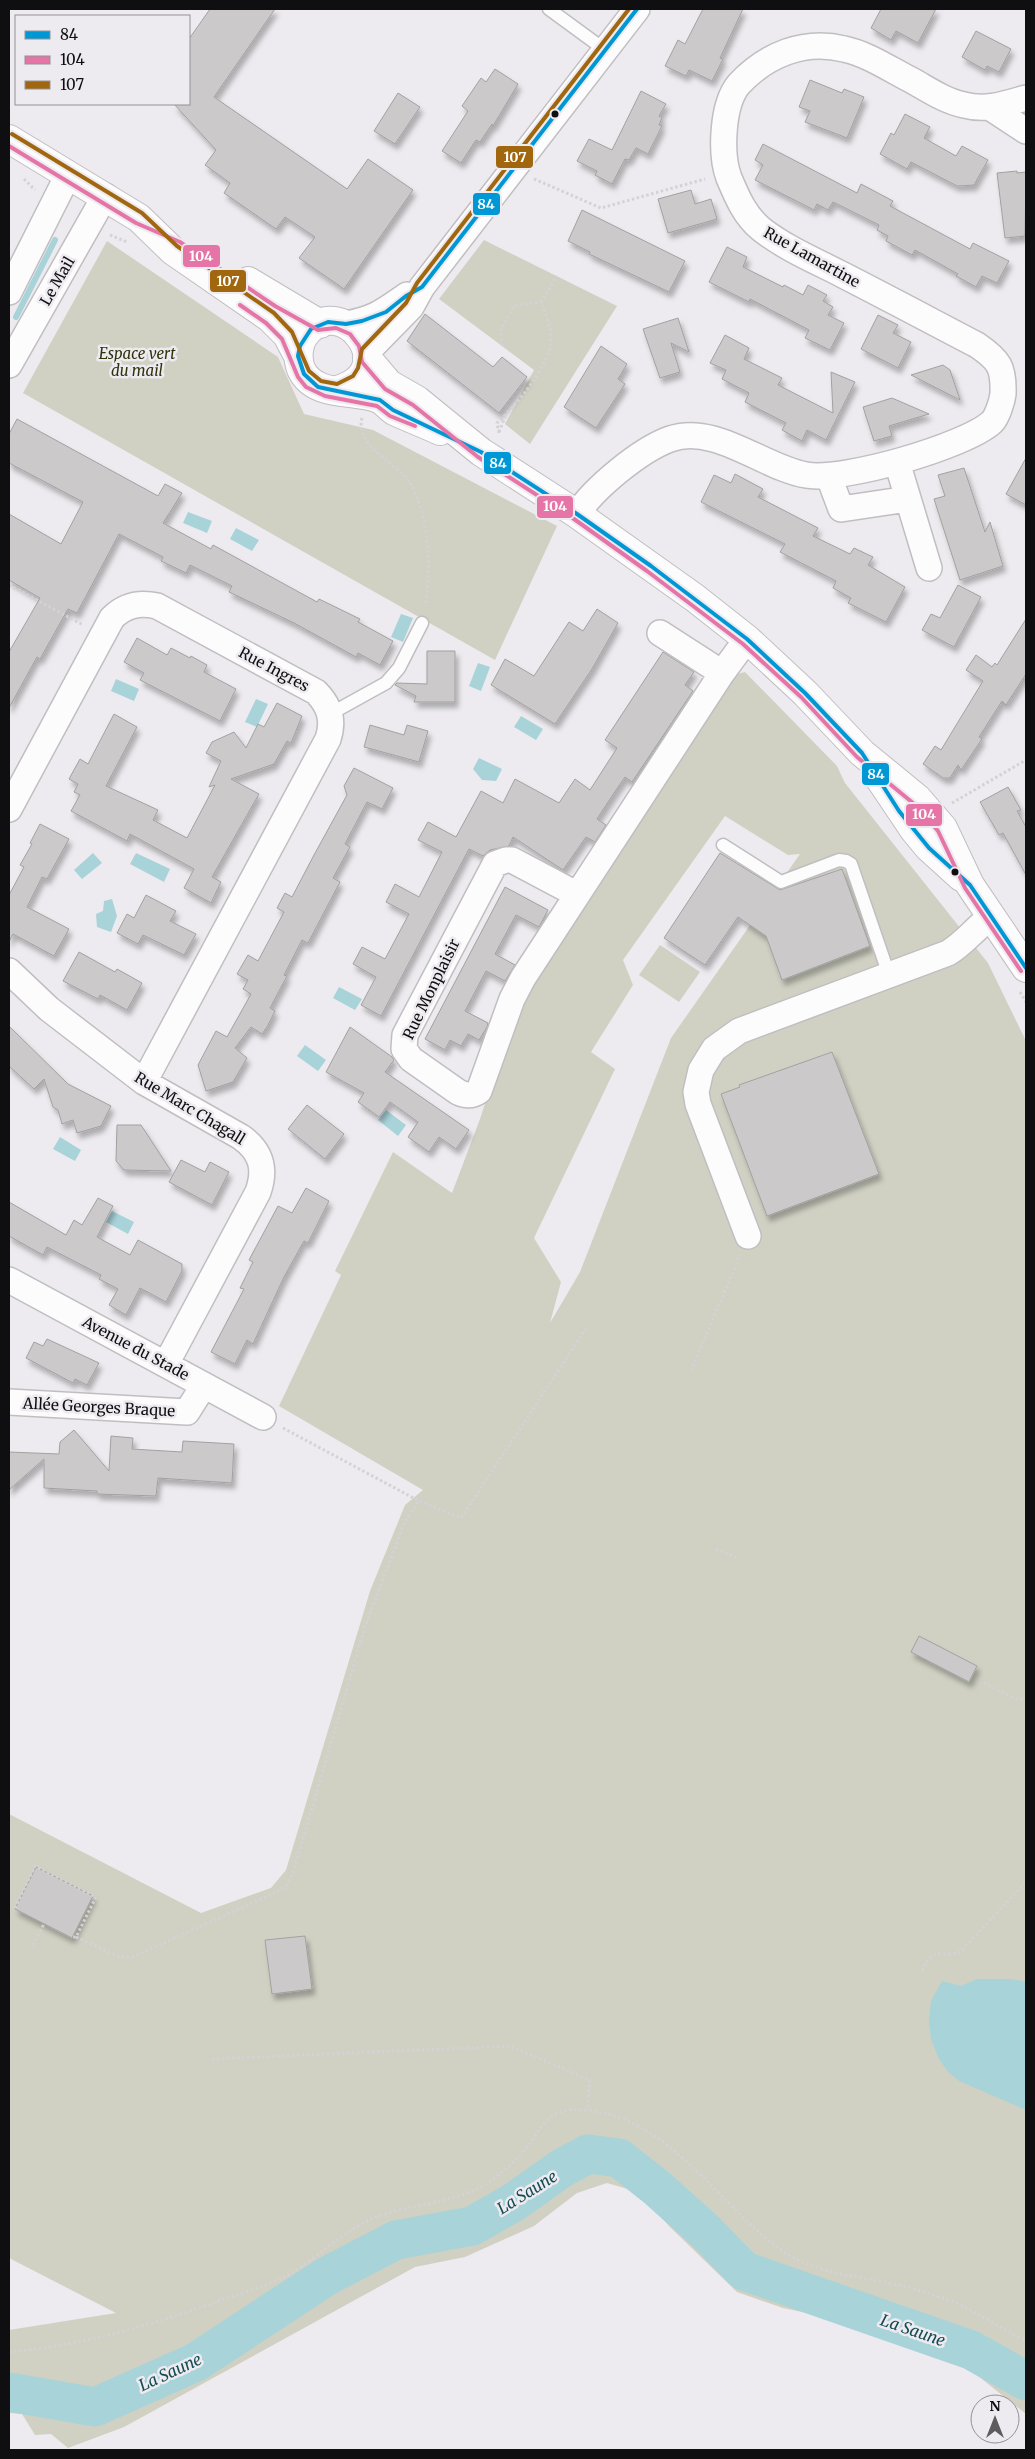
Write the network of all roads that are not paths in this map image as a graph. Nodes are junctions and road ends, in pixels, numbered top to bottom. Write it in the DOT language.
graph roads {
  1 [pos="549,9"];
  2 [pos="637,9"];
  3 [pos="605,50"];
  4 [pos="1026,98"];
  5 [pos="991,108"];
  6 [pos="1026,131"];
  7 [pos="9,139"];
  8 [pos="68,175"];
  9 [pos="105,196"];
  10 [pos="139,218"];
  11 [pos="422,286"];
  12 [pos="9,292"];
  13 [pos="320,324"];
  14 [pos="346,324"];
  15 [pos="367,355"];
  16 [pos="298,356"];
  17 [pos="9,365"];
  18 [pos="337,390"];
  19 [pos="493,441"];
  20 [pos="897,462"];
  21 [pos="830,477"];
  22 [pos="908,499"];
  23 [pos="577,514"];
  24 [pos="929,568"];
  25 [pos="422,623"];
  26 [pos="660,633"];
  27 [pos="747,640"];
  28 [pos="722,673"];
  29 [pos="330,714"];
  30 [pos="9,809"];
  31 [pos="723,845"];
  32 [pos="576,894"];
  33 [pos="991,917"];
  34 [pos="1026,968"];
  35 [pos="9,972"];
  36 [pos="890,975"];
  37 [pos="144,1082"];
  38 [pos="748,1236"];
  39 [pos="9,1280"];
  40 [pos="166,1364"];
  41 [pos="204,1385"];
  42 [pos="9,1402"];
  43 [pos="263,1417"];
  1 -- 3 [label="lane"];
  2 -- 3 [label="street"];
  3 -- 11 [label="street"];
  4 -- 5 [label="street, Rue Lamartine"];
  5 -- 6 [label="street"];
  5 -- 20 [label="street, Rue Lamartine"];
  7 -- 8 [label="street"];
  8 -- 9 [label="street"];
  8 -- 12 [label="street"];
  9 -- 10 [label="street"];
  9 -- 17 [label="street, Le Mail"];
  10 -- 13 [label="street"];
  10 -- 16 [label="street"];
  11 -- 14 [label="street"];
  11 -- 15 [label="street"];
  13 -- 14 [label="street"];
  13 -- 16 [label="street"];
  14 -- 15 [label="street"];
  15 -- 18 [label="street"];
  15 -- 19 [label="street"];
  16 -- 18 [label="street"];
  18 -- 19 [label="street"];
  19 -- 23 [label="street"];
  20 -- 21 [label="street, Rue Lamartine"];
  20 -- 22 [label="street"];
  21 -- 22 [label="street"];
  21 -- 23 [label="street, Rue Lamartine"];
  22 -- 24 [label="street"];
  23 -- 27 [label="street"];
  25 -- 29 [label="lane"];
  26 -- 28 [label="street"];
  27 -- 28 [label="street, Rue Monplaisir"];
  27 -- 33 [label="street"];
  28 -- 32 [label="street, Rue Monplaisir"];
  29 -- 30 [label="street, Rue Ingres"];
  29 -- 37 [label="street"];
  31 -- 36 [label="lane"];
  32 -- 32 [label="street, Rue Monplaisir"];
  33 -- 34 [label="street"];
  33 -- 36 [label="street"];
  35 -- 37 [label="street, Rue Marc Chagall"];
  36 -- 38 [label="street"];
  37 -- 40 [label="street, Rue Marc Chagall"];
  39 -- 40 [label="street, Avenue du Stade"];
  40 -- 41 [label="street, Avenue du Stade"];
  41 -- 42 [label="street, Allée Georges Braque"];
  41 -- 43 [label="street, Avenue du Stade"];
}
